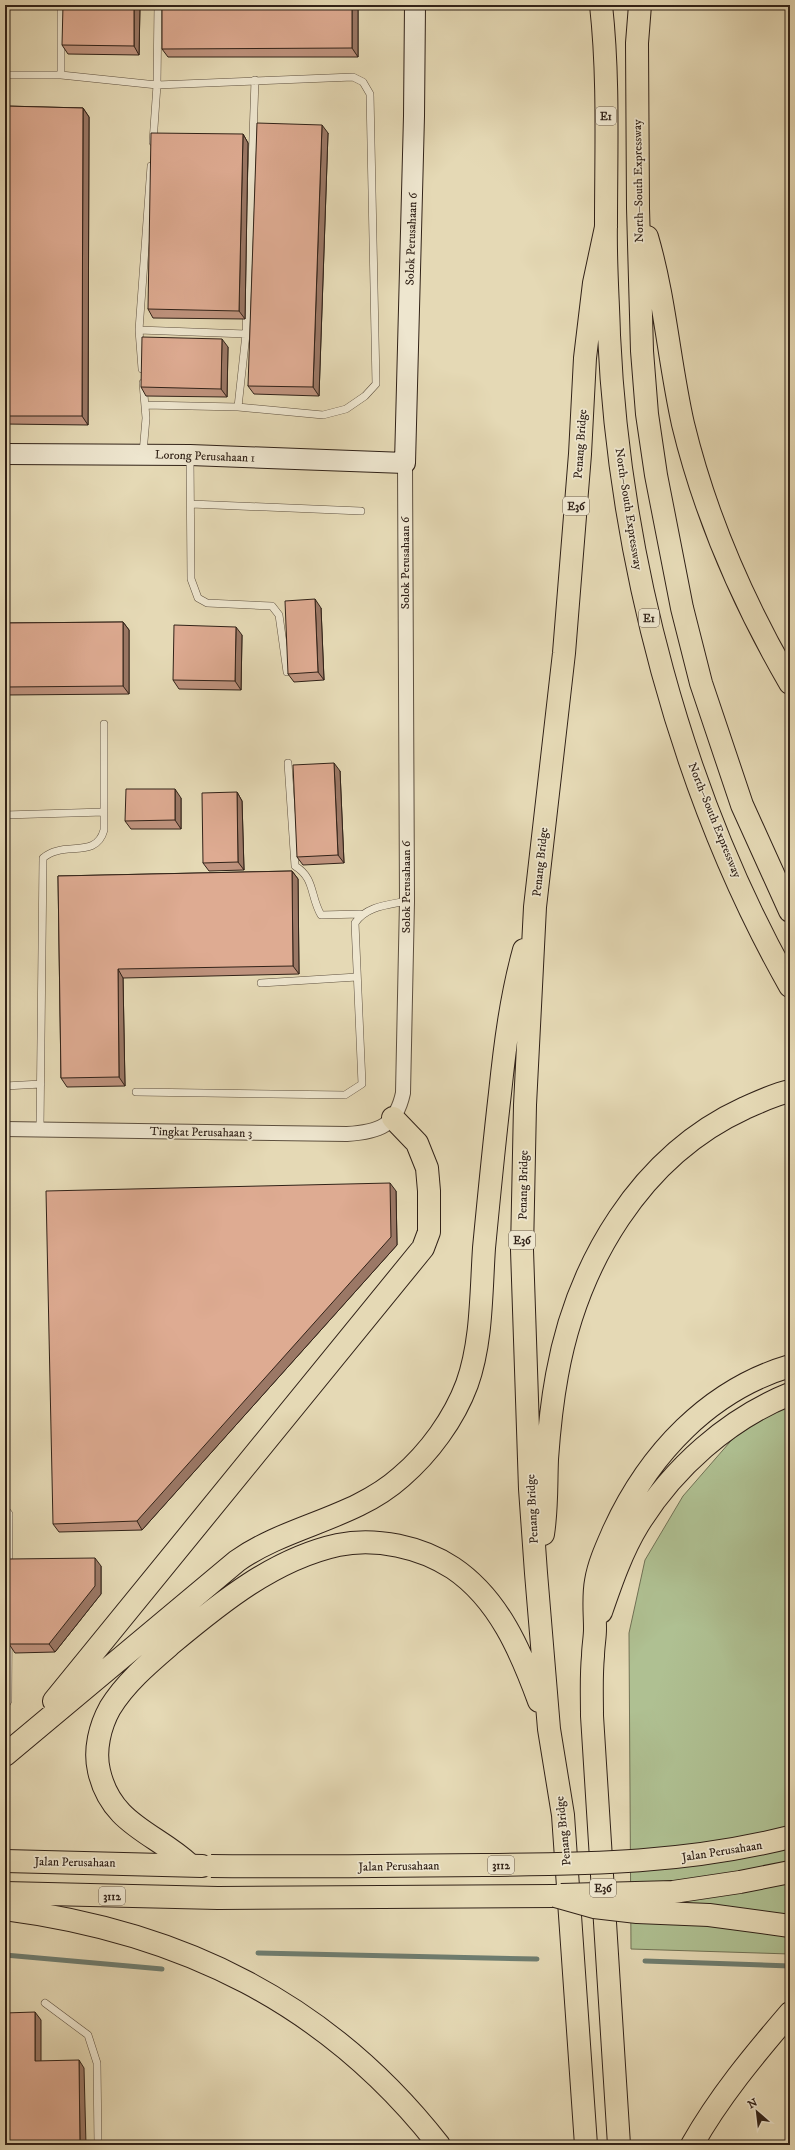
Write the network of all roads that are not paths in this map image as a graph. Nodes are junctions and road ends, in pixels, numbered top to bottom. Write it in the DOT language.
graph roads {
  1 [pos="61,5"];
  2 [pos="158,5"];
  3 [pos="415,5"];
  4 [pos="602,5"];
  5 [pos="640,5"];
  6 [pos="5,75"];
  7 [pos="61,75"];
  8 [pos="255,80"];
  9 [pos="157,85"];
  10 [pos="152,148"];
  11 [pos="152,156"];
  12 [pos="638,208"];
  13 [pos="606,227"];
  14 [pos="139,330"];
  15 [pos="246,334"];
  16 [pos="145,405"];
  17 [pos="238,407"];
  18 [pos="5,454"];
  19 [pos="143,455"];
  20 [pos="190,456"];
  21 [pos="405,463"];
  22 [pos="191,504"];
  23 [pos="361,511"];
  24 [pos="287,672"];
  25 [pos="790,683"];
  26 [pos="104,724"];
  27 [pos="288,763"];
  28 [pos="104,812"];
  29 [pos="5,815"];
  30 [pos="407,901"];
  31 [pos="535,907"];
  32 [pos="790,911"];
  33 [pos="360,914"];
  34 [pos="357,977"];
  35 [pos="262,983"];
  36 [pos="790,986"];
  37 [pos="41,1084"];
  38 [pos="5,1086"];
  39 [pos="790,1090"];
  40 [pos="136,1092"];
  41 [pos="393,1118"];
  42 [pos="5,1129"];
  43 [pos="40,1129"];
  44 [pos="790,1366"];
  45 [pos="790,1394"];
  46 [pos="5,1509"];
  47 [pos="536,1573"];
  48 [pos="595,1630"];
  49 [pos="5,1706"];
  50 [pos="36,1729"];
  51 [pos="549,1729"];
  52 [pos="5,1755"];
  53 [pos="790,1837"];
  54 [pos="5,1861"];
  55 [pos="200,1866"];
  56 [pos="790,1872"];
  57 [pos="5,1893"];
  58 [pos="555,1896"];
  59 [pos="5,1909"];
  60 [pos="790,1926"];
  61 [pos="45,2003"];
  62 [pos="790,2013"];
  63 [pos="98,2145"];
  64 [pos="439,2145"];
  65 [pos="586,2145"];
  66 [pos="619,2145"];
  67 [pos="692,2145"];
  1 -- 7 [label="lane"];
  2 -- 9 [label="lane"];
  3 -- 21 [label="street, Solok Perusahaan 6"];
  4 -- 13 [label="main road, North–South Expressway / E1"];
  5 -- 12 [label="main road, North–South Expressway"];
  6 -- 7 [label="lane"];
  7 -- 9 [label="lane"];
  8 -- 9 [label="lane"];
  8 -- 15 [label="lane"];
  8 -- 17 [label="lane"];
  9 -- 10 [label="lane"];
  11 -- 14 [label="lane"];
  12 -- 25 [label="main road"];
  12 -- 32 [label="main road, North–South Expressway"];
  13 -- 31 [label="main road, Penang Bridge / E36"];
  13 -- 36 [label="main road, North–South Expressway / E1"];
  14 -- 15 [label="lane"];
  14 -- 16 [label="lane"];
  15 -- 17 [label="lane"];
  16 -- 17 [label="lane"];
  16 -- 19 [label="lane"];
  18 -- 19 [label="street, Lorong Perusahaan 1"];
  19 -- 20 [label="street, Lorong Perusahaan 1"];
  20 -- 21 [label="street, Lorong Perusahaan 1"];
  20 -- 22 [label="lane"];
  21 -- 30 [label="street, Solok Perusahaan 6"];
  22 -- 23 [label="lane"];
  22 -- 24 [label="lane"];
  26 -- 28 [label="lane"];
  27 -- 33 [label="lane"];
  28 -- 29 [label="lane"];
  28 -- 37 [label="lane"];
  30 -- 33 [label="lane"];
  30 -- 41 [label="street, Solok Perusahaan 6"];
  31 -- 47 [label="main road, Penang Bridge / E36"];
  31 -- 50 [label="main road"];
  33 -- 34 [label="lane"];
  34 -- 35 [label="lane"];
  34 -- 40 [label="lane"];
  37 -- 38 [label="lane"];
  37 -- 43 [label="lane"];
  39 -- 47 [label="main road"];
  41 -- 43 [label="street, Tingkat Perusahaan 3"];
  41 -- 50 [label="main road"];
  42 -- 43 [label="street, Tingkat Perusahaan 3"];
  44 -- 48 [label="main road"];
  45 -- 48 [label="main road"];
  46 -- 49 [label="lane"];
  47 -- 51 [label="main road, Penang Bridge / E36"];
  48 -- 66 [label="main road, E36"];
  50 -- 52 [label="main road"];
  51 -- 55 [label="main road"];
  51 -- 65 [label="main road, Penang Bridge / E36"];
  53 -- 55 [label="main road, Jalan Perusahaan / 3112, bridge"];
  54 -- 55 [label="main road, Jalan Perusahaan / 3112"];
  56 -- 58 [label="main road, 3112, bridge"];
  57 -- 58 [label="main road, 3112"];
  58 -- 60 [label="main road, bridge"];
  59 -- 64 [label="main road"];
  61 -- 63 [label="lane"];
  62 -- 67 [label="main road"];
}
